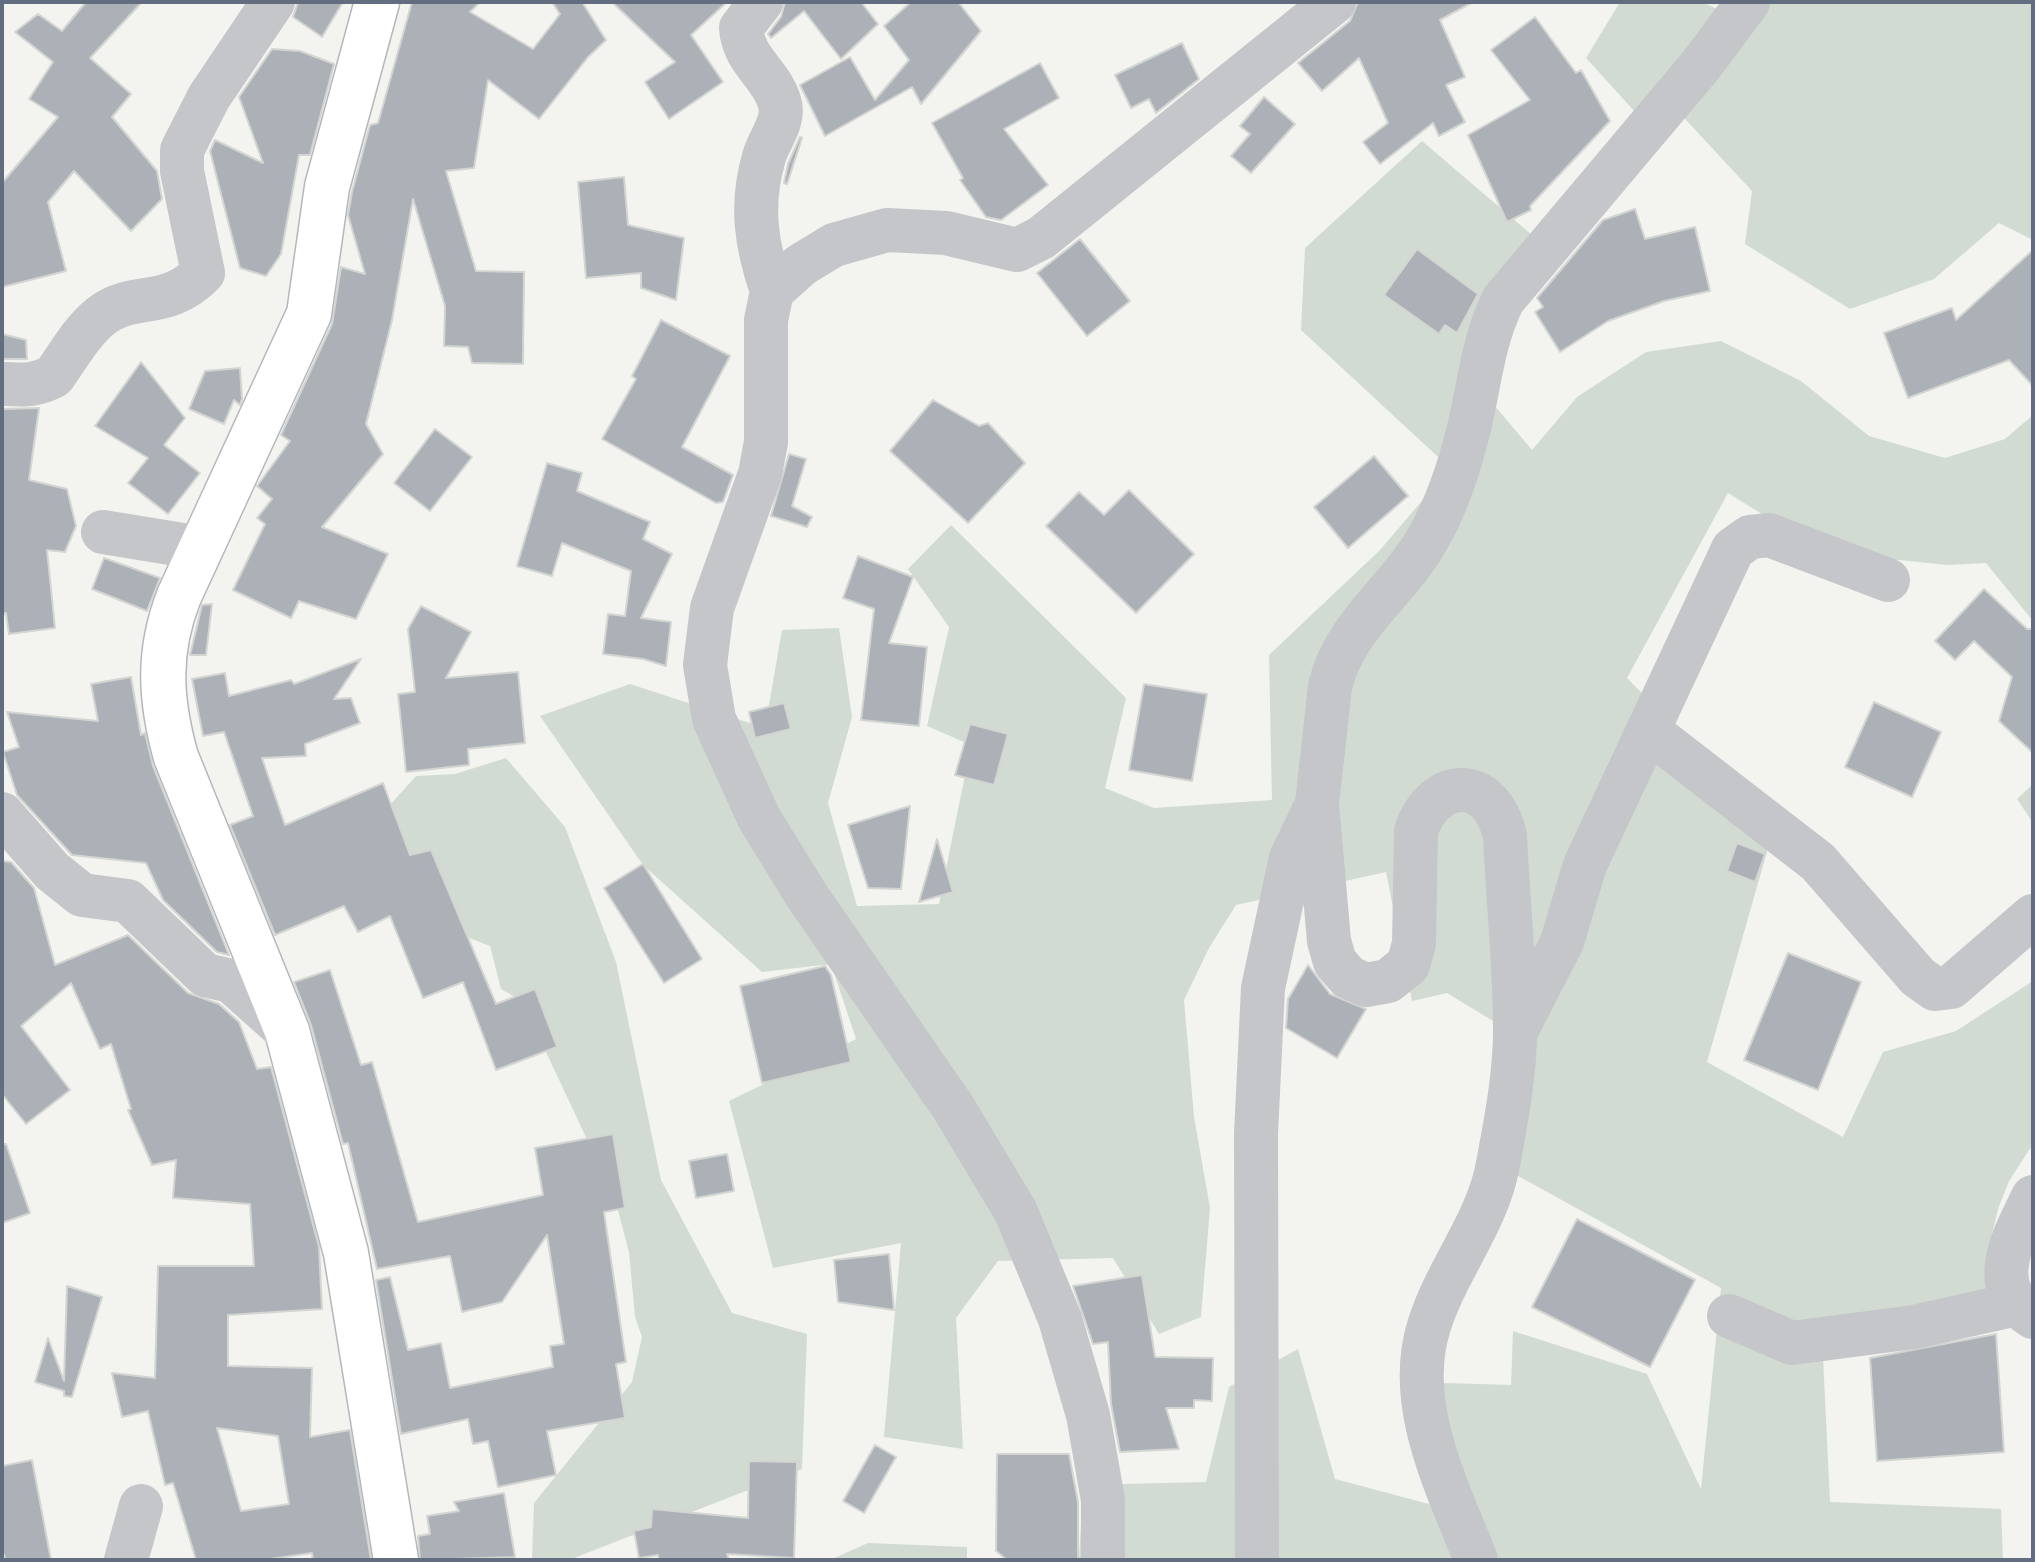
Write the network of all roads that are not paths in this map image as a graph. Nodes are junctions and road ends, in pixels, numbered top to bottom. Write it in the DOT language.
graph roads {
  1 [pos="273,2"];
  2 [pos="377,2"];
  3 [pos="761,2"];
  4 [pos="1334,2"];
  5 [pos="1748,2"];
  6 [pos="772,291"];
  7 [pos="2,384"];
  8 [pos="103,532"];
  9 [pos="201,548"];
  10 [pos="1888,580"];
  11 [pos="1650,732"];
  12 [pos="1317,804"];
  13 [pos="2,814"];
  14 [pos="2033,916"];
  15 [pos="287,1031"];
  16 [pos="1515,1033"];
  17 [pos="2033,1197"];
  18 [pos="2025,1311"];
  19 [pos="1729,1316"];
  20 [pos="141,1506"];
  21 [pos="126,1560"];
  22 [pos="396,1560"];
  23 [pos="1103,1560"];
  24 [pos="1257,1560"];
  25 [pos="1476,1560"];
  1 -- 7 [label="street"];
  2 -- 9 [label="main road"];
  3 -- 6 [label="street"];
  4 -- 6 [label="street"];
  5 -- 12 [label="street"];
  6 -- 23 [label="street"];
  8 -- 9 [label="street"];
  9 -- 15 [label="main road"];
  10 -- 11 [label="street"];
  11 -- 14 [label="street"];
  11 -- 16 [label="street"];
  12 -- 16 [label="street"];
  12 -- 24 [label="street"];
  13 -- 15 [label="street"];
  15 -- 22 [label="main road"];
  16 -- 25 [label="street"];
  17 -- 18 [label="street"];
  18 -- 19 [label="street"];
  20 -- 21 [label="street"];
}
